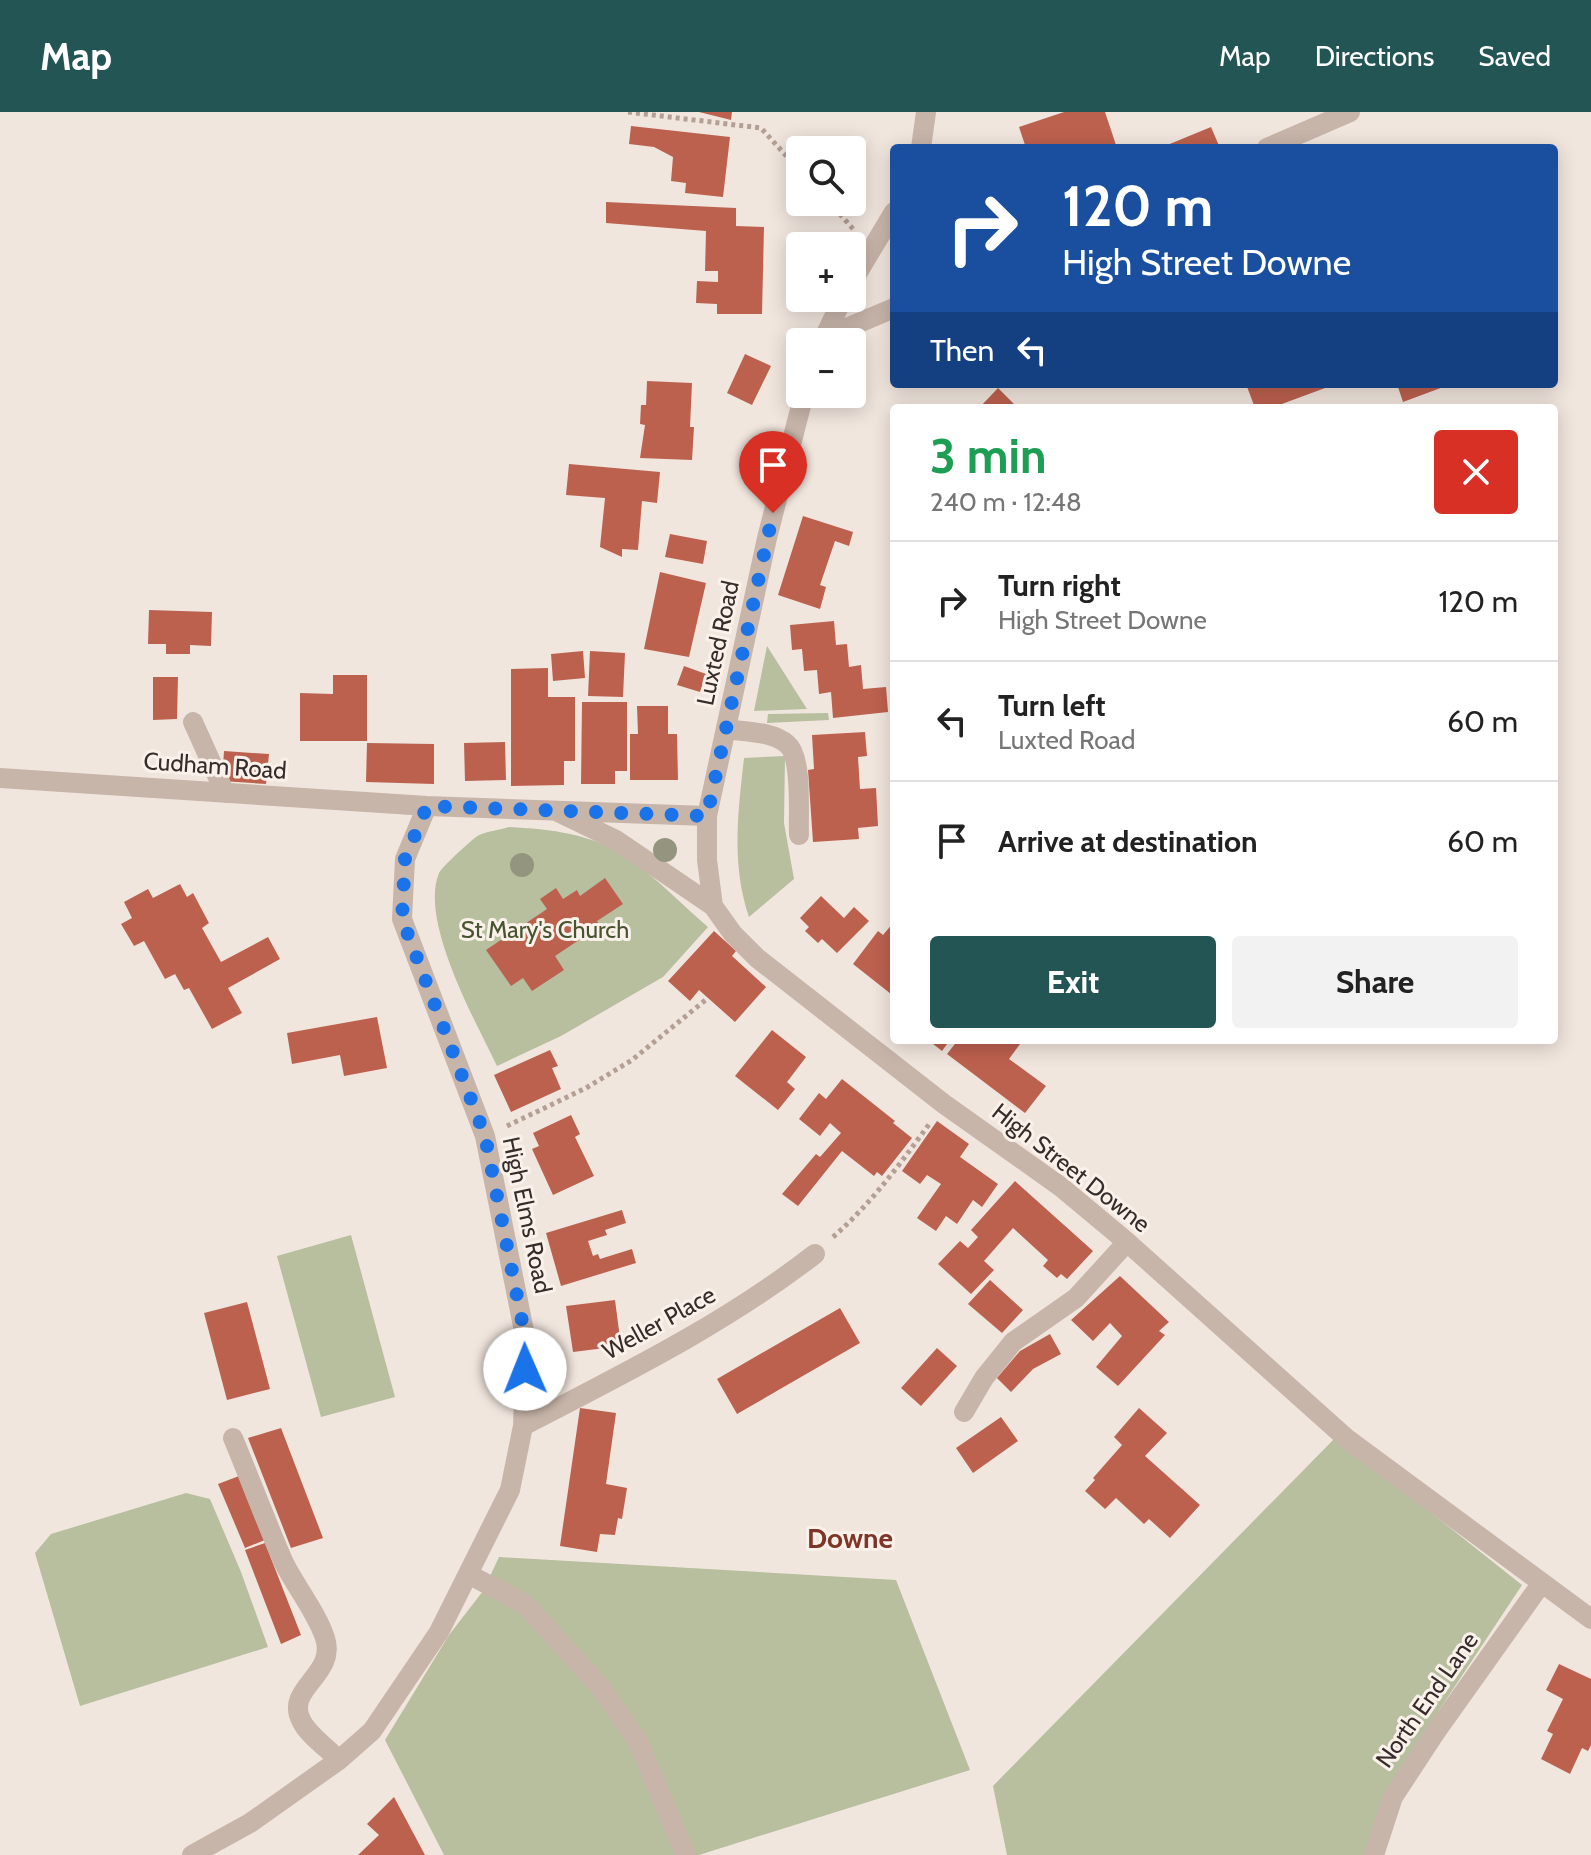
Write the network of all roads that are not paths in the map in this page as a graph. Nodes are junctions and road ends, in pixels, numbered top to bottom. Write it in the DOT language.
graph roads {
  1 [pos="926,112"];
  2 [pos="1350,112"];
  3 [pos="922,144"];
  4 [pos="1276,144"];
  5 [pos="890,218"];
  6 [pos="866,257"];
  7 [pos="890,310"];
  8 [pos="850,328"];
  9 [pos="800,408"];
  10 [pos="193,722"];
  11 [pos="726,729"];
  12 [pos="0,778"];
  13 [pos="225,793"];
  14 [pos="427,806"];
  15 [pos="558,812"];
  16 [pos="707,816"];
  17 [pos="799,835"];
  18 [pos="713,906"];
  19 [pos="1127,1242"];
  20 [pos="815,1254"];
  21 [pos="964,1412"];
  22 [pos="523,1426"];
  23 [pos="233,1438"];
  24 [pos="468,1574"];
  25 [pos="1541,1584"];
  26 [pos="1591,1619"];
  27 [pos="339,1760"];
  28 [pos="192,1855"];
  29 [pos="686,1855"];
  30 [pos="1374,1855"];
  1 -- 3 [label="street"];
  2 -- 4 [label="street"];
  5 -- 6 [label="street"];
  7 -- 8 [label="street"];
  9 -- 11 [label="street, Luxted Road"];
  10 -- 13 [label="street"];
  11 -- 16 [label="street, Luxted Road"];
  11 -- 17 [label="street"];
  12 -- 13 [label="street, Cudham Road"];
  13 -- 14 [label="street, Cudham Road"];
  14 -- 15 [label="street, High Street Downe"];
  14 -- 22 [label="street, High Elms Road"];
  15 -- 16 [label="street, High Street Downe"];
  15 -- 18 [label="street, High Street Downe"];
  16 -- 18 [label="street, Luxted Road"];
  18 -- 19 [label="street, High Street Downe"];
  19 -- 21 [label="street"];
  19 -- 25 [label="street, High Street Downe"];
  20 -- 22 [label="street, Weller Place"];
  22 -- 24 [label="street, High Elms Road"];
  23 -- 27 [label="street"];
  24 -- 27 [label="street, High Elms Road"];
  24 -- 29 [label="street"];
  25 -- 26 [label="street, High Street Downe"];
  25 -- 30 [label="street, North End Lane"];
  27 -- 28 [label="street, High Elms Road"];
}
